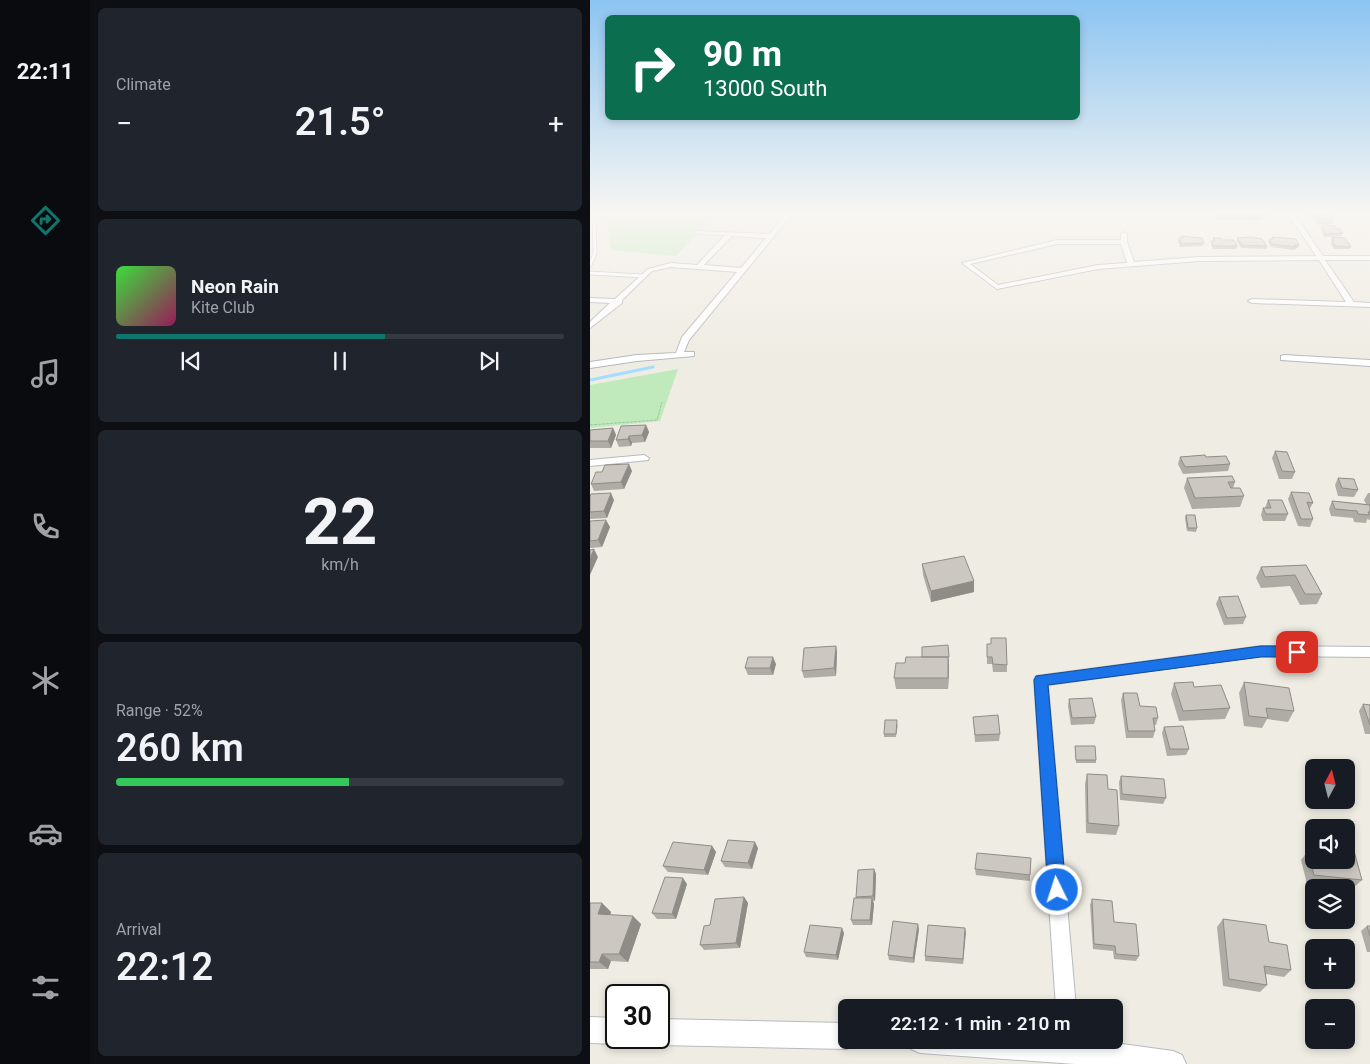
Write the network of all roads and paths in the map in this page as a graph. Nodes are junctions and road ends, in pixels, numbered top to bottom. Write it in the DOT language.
graph roads {
  1 [pos="704,262"];
  2 [pos="749,262"];
  3 [pos="971,262"];
  4 [pos="1163,262"];
  5 [pos="1322,262"];
  6 [pos="1131,264"];
  7 [pos="699,267"];
  8 [pos="742,270"];
  9 [pos="590,273"];
  10 [pos="644,276"];
  11 [pos="590,300"];
  12 [pos="619,301"];
  13 [pos="1252,301"];
  14 [pos="1351,304"];
  15 [pos="1370,305"];
  16 [pos="590,326"];
  17 [pos="691,354"];
  18 [pos="679,355"];
  19 [pos="1284,358"];
  20 [pos="1370,363"];
  21 [pos="590,365"];
  22 [pos="662,402"];
  23 [pos="590,425"];
  24 [pos="644,458"];
  25 [pos="590,463"];
  26 [pos="1370,652"];
  27 [pos="1065,999"];
  28 [pos="590,1030"];
  29 [pos="605,1031"];
  30 [pos="670,1032"];
  31 [pos="838,1036"];
  32 [pos="1091,1049"];
  33 [pos="1173,1064"];
  1 -- 7 [label="street"];
  2 -- 8 [label="street"];
  3 -- 6 [label="street"];
  4 -- 6 [label="street"];
  5 -- 14 [label="street"];
  7 -- 8 [label="street"];
  7 -- 10 [label="street"];
  8 -- 18 [label="street"];
  9 -- 10 [label="lane"];
  10 -- 12 [label="street"];
  11 -- 12 [label="street"];
  12 -- 16 [label="street"];
  13 -- 14 [label="street"];
  14 -- 15 [label="street"];
  17 -- 18 [label="street"];
  18 -- 21 [label="street"];
  19 -- 20 [label="street"];
  22 -- 23 [label="path"];
  24 -- 25 [label="street"];
  26 -- 27 [label="street"];
  28 -- 29 [label="main road"];
  30 -- 31 [label="main road"];
  32 -- 33 [label="main road"];
}
